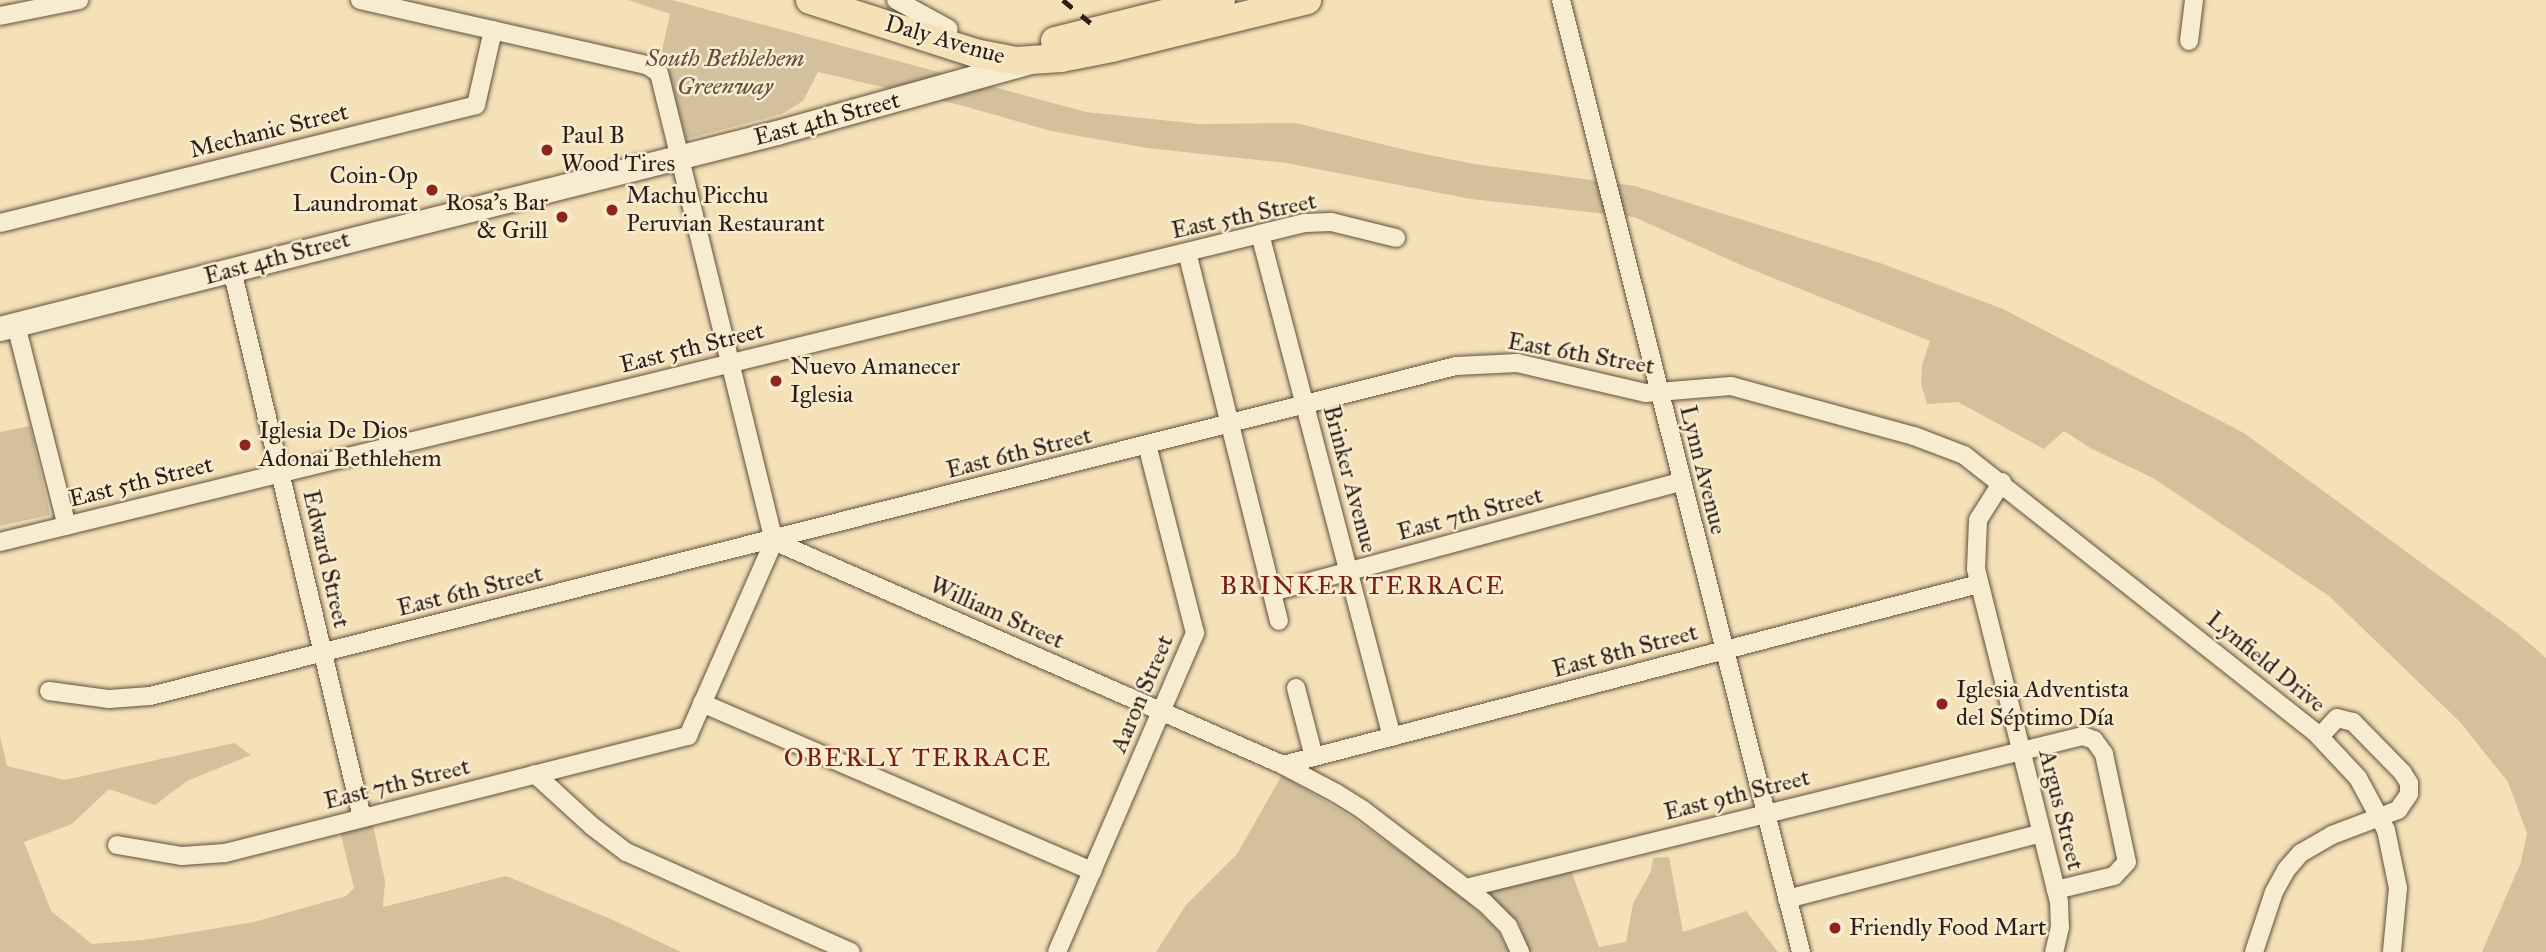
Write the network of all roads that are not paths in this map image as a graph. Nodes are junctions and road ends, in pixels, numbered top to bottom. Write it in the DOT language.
graph roads {
  1 [pos="79,0"];
  2 [pos="360,0"];
  3 [pos="810,0"];
  4 [pos="864,0"];
  5 [pos="896,0"];
  6 [pos="1221,0"];
  7 [pos="1307,0"];
  8 [pos="1561,0"];
  9 [pos="2194,0"];
  10 [pos="0,16"];
  11 [pos="949,29"];
  12 [pos="493,30"];
  13 [pos="1116,37"];
  14 [pos="2189,41"];
  15 [pos="1048,50"];
  16 [pos="680,156"];
  17 [pos="0,223"];
  18 [pos="1260,234"];
  19 [pos="1396,238"];
  20 [pos="1187,252"];
  21 [pos="232,270"];
  22 [pos="8,327"];
  23 [pos="731,363"];
  24 [pos="1658,393"];
  25 [pos="1305,405"];
  26 [pos="1229,425"];
  27 [pos="1147,445"];
  28 [pos="280,474"];
  29 [pos="1998,479"];
  30 [pos="1681,482"];
  31 [pos="67,526"];
  32 [pos="774,541"];
  33 [pos="0,542"];
  34 [pos="1348,572"];
  35 [pos="1979,584"];
  36 [pos="1272,592"];
  37 [pos="1279,621"];
  38 [pos="1724,650"];
  39 [pos="323,653"];
  40 [pos="1296,688"];
  41 [pos="49,691"];
  42 [pos="702,703"];
  43 [pos="1161,711"];
  44 [pos="2320,736"];
  45 [pos="1392,737"];
  46 [pos="2020,749"];
  47 [pos="1314,757"];
  48 [pos="1283,765"];
  49 [pos="536,774"];
  50 [pos="1765,813"];
  51 [pos="362,818"];
  52 [pos="2381,818"];
  53 [pos="2042,834"];
  54 [pos="117,845"];
  55 [pos="1093,871"];
  56 [pos="1466,888"];
  57 [pos="2056,890"];
  58 [pos="1787,899"];
  59 [pos="851,952"];
  60 [pos="1057,952"];
  61 [pos="1520,952"];
  62 [pos="1801,952"];
  63 [pos="2054,952"];
  64 [pos="2254,952"];
  65 [pos="2392,952"];
  1 -- 10 [label="street"];
  2 -- 12 [label="street"];
  3 -- 15 [label="highway, Daly Avenue"];
  4 -- 11 [label="highway, Daly Avenue"];
  5 -- 11 [label="street"];
  6 -- 13 [label="highway, East 4th Street"];
  7 -- 13 [label="highway, East 4th Street"];
  8 -- 24 [label="street, Lynn Avenue"];
  9 -- 14 [label="street"];
  11 -- 15 [label="highway, Daly Avenue"];
  12 -- 16 [label="street"];
  12 -- 17 [label="street, Mechanic Street"];
  13 -- 15 [label="highway, East 4th Street"];
  13 -- 15 [label="highway, East 4th Street"];
  15 -- 16 [label="main road, East 4th Street"];
  16 -- 21 [label="main road, East 4th Street"];
  16 -- 23 [label="street"];
  18 -- 19 [label="street, East 5th Street"];
  18 -- 20 [label="street, East 5th Street"];
  18 -- 25 [label="street, Brinker Avenue"];
  20 -- 23 [label="street, East 5th Street"];
  20 -- 26 [label="street"];
  21 -- 22 [label="main road, East 4th Street"];
  21 -- 28 [label="street, Edward Street"];
  22 -- 31 [label="street"];
  23 -- 28 [label="street, East 5th Street"];
  23 -- 32 [label="street"];
  24 -- 25 [label="street, East 6th Street"];
  24 -- 29 [label="street, East 6th Street"];
  24 -- 30 [label="street, Lynn Avenue"];
  25 -- 26 [label="street, East 6th Street"];
  25 -- 34 [label="street, Brinker Avenue"];
  26 -- 27 [label="street, East 6th Street"];
  26 -- 36 [label="street"];
  27 -- 32 [label="street, East 6th Street"];
  27 -- 43 [label="street, Aaron Street"];
  28 -- 31 [label="street, East 5th Street"];
  28 -- 39 [label="street, Edward Street"];
  29 -- 35 [label="street, Argus Street"];
  29 -- 44 [label="street, Lynfield Drive"];
  30 -- 34 [label="street, East 7th Street"];
  30 -- 38 [label="street, Lynn Avenue"];
  31 -- 33 [label="street, East 5th Street"];
  32 -- 39 [label="street, East 6th Street"];
  32 -- 42 [label="street"];
  32 -- 43 [label="street, William Street"];
  34 -- 36 [label="street, East 7th Street"];
  34 -- 45 [label="street, Brinker Avenue"];
  35 -- 38 [label="street, East 8th Street"];
  35 -- 46 [label="street, Argus Street"];
  36 -- 37 [label="street"];
  38 -- 45 [label="street, East 8th Street"];
  38 -- 50 [label="street, Lynn Avenue"];
  39 -- 41 [label="street, East 6th Street"];
  39 -- 51 [label="street, Edward Street"];
  40 -- 47 [label="street"];
  42 -- 49 [label="street, East 7th Street"];
  42 -- 55 [label="street"];
  43 -- 48 [label="street, William Street"];
  43 -- 55 [label="street, Aaron Street"];
  44 -- 52 [label="street, Lynfield Drive"];
  44 -- 52 [label="street"];
  45 -- 47 [label="street, East 8th Street"];
  46 -- 50 [label="street, East 9th Street"];
  46 -- 53 [label="street, Argus Street"];
  46 -- 57 [label="street, East 9th Street"];
  47 -- 48 [label="street, East 8th Street"];
  48 -- 56 [label="street, William Street"];
  49 -- 51 [label="street, East 7th Street"];
  49 -- 59 [label="street"];
  50 -- 56 [label="street, East 9th Street"];
  50 -- 58 [label="street, Lynn Avenue"];
  51 -- 54 [label="street, East 7th Street"];
  52 -- 64 [label="street"];
  52 -- 65 [label="street, Lynfield Drive"];
  53 -- 57 [label="street, Argus Street"];
  53 -- 58 [label="street"];
  55 -- 60 [label="street, Aaron Street"];
  56 -- 61 [label="street, William Street"];
  57 -- 63 [label="street, Argus Street"];
  58 -- 62 [label="street, Lynn Avenue"];
}
